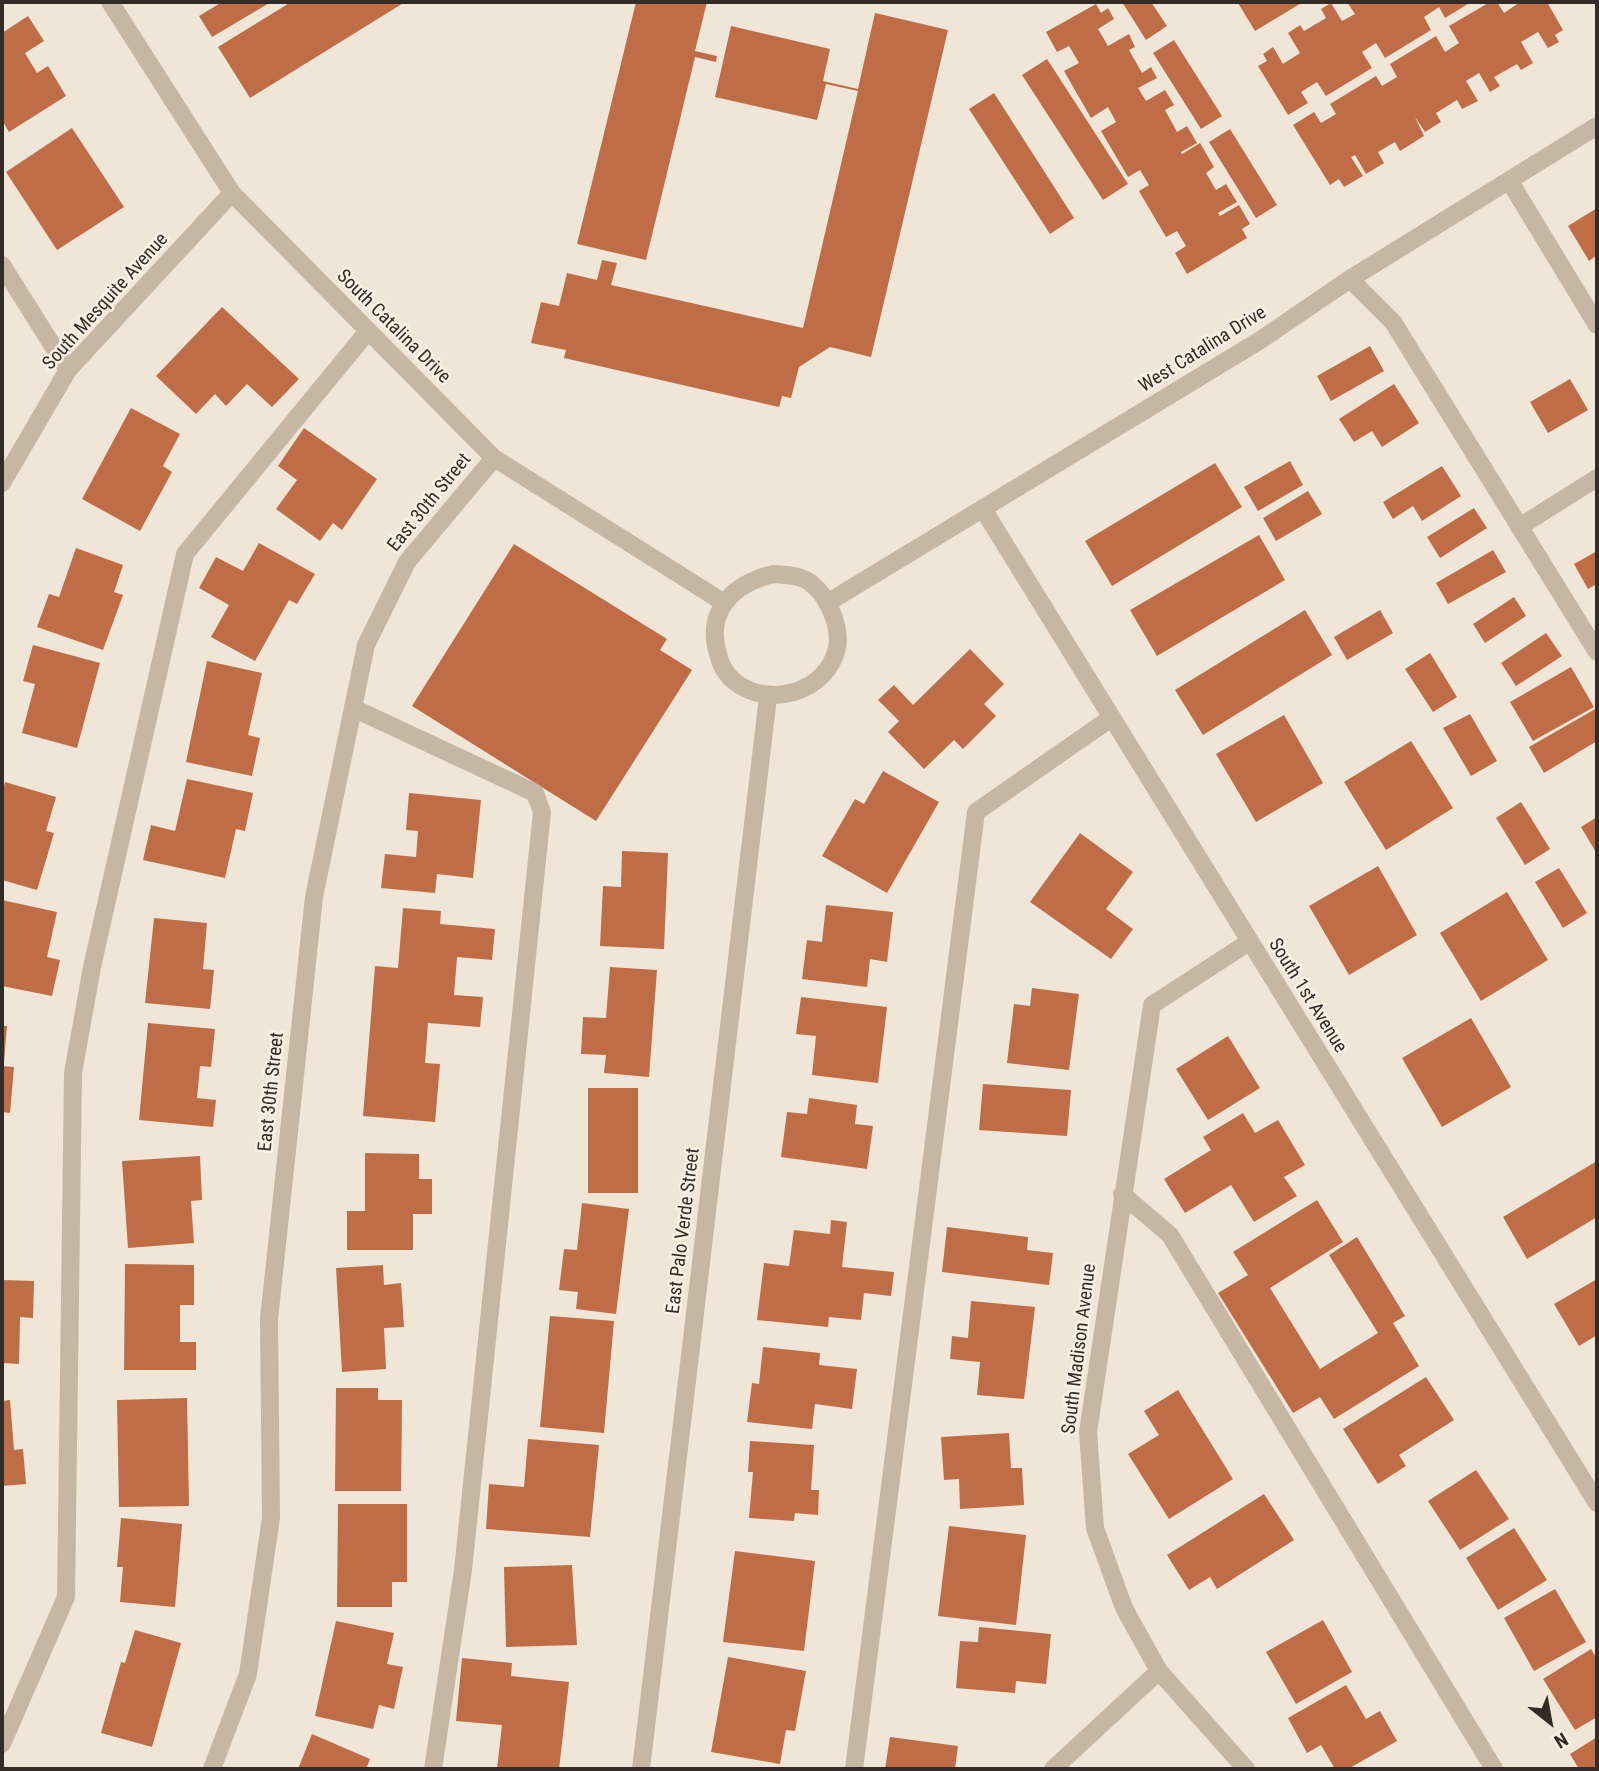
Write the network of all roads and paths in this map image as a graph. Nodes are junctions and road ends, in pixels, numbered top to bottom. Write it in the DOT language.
graph roads {
  1 [pos="110,2"];
  2 [pos="1597,126"];
  3 [pos="1510,182"];
  4 [pos="232,193"];
  5 [pos="2,265"];
  6 [pos="1350,279"];
  7 [pos="1597,325"];
  8 [pos="368,331"];
  9 [pos="68,370"];
  10 [pos="494,458"];
  11 [pos="1597,478"];
  12 [pos="2,483"];
  13 [pos="983,509"];
  14 [pos="1519,527"];
  15 [pos="723,602"];
  16 [pos="827,603"];
  17 [pos="1597,652"];
  18 [pos="768,697"];
  19 [pos="353,708"];
  20 [pos="1111,718"];
  21 [pos="1249,942"];
  22 [pos="1122,1194"];
  23 [pos="1597,1503"];
  24 [pos="1159,1671"];
  25 [pos="2,1744"];
  26 [pos="212,1769"];
  27 [pos="432,1769"];
  28 [pos="640,1769"];
  29 [pos="854,1769"];
  30 [pos="1054,1769"];
  31 [pos="1247,1769"];
  32 [pos="1494,1769"];
  1 -- 4 [label="street, South Catalina Drive"];
  2 -- 3 [label="street, West Catalina Drive"];
  3 -- 6 [label="street, West Catalina Drive"];
  3 -- 7 [label="street"];
  4 -- 8 [label="street, South Catalina Drive"];
  4 -- 9 [label="street, South Mesquite Avenue"];
  5 -- 9 [label="street"];
  6 -- 13 [label="street, West Catalina Drive"];
  6 -- 14 [label="street"];
  8 -- 10 [label="street, South Catalina Drive"];
  8 -- 25 [label="street"];
  9 -- 12 [label="street, South Mesquite Avenue"];
  10 -- 15 [label="street, South Catalina Drive"];
  10 -- 19 [label="street, East 30th Street"];
  11 -- 14 [label="street"];
  13 -- 16 [label="street, West Catalina Drive"];
  13 -- 20 [label="street, South 1st Avenue"];
  14 -- 17 [label="street"];
  15 -- 16 [label="street"];
  15 -- 18 [label="street"];
  16 -- 18 [label="street"];
  18 -- 28 [label="street, East Palo Verde Street"];
  19 -- 26 [label="street, East 30th Street"];
  19 -- 27 [label="street"];
  20 -- 21 [label="street, South 1st Avenue"];
  20 -- 29 [label="street"];
  21 -- 22 [label="street, South Madison Avenue"];
  21 -- 23 [label="street, South 1st Avenue"];
  22 -- 24 [label="street, South Madison Avenue"];
  22 -- 32 [label="street"];
  24 -- 30 [label="street"];
  24 -- 31 [label="street, South Madison Avenue"];
}
